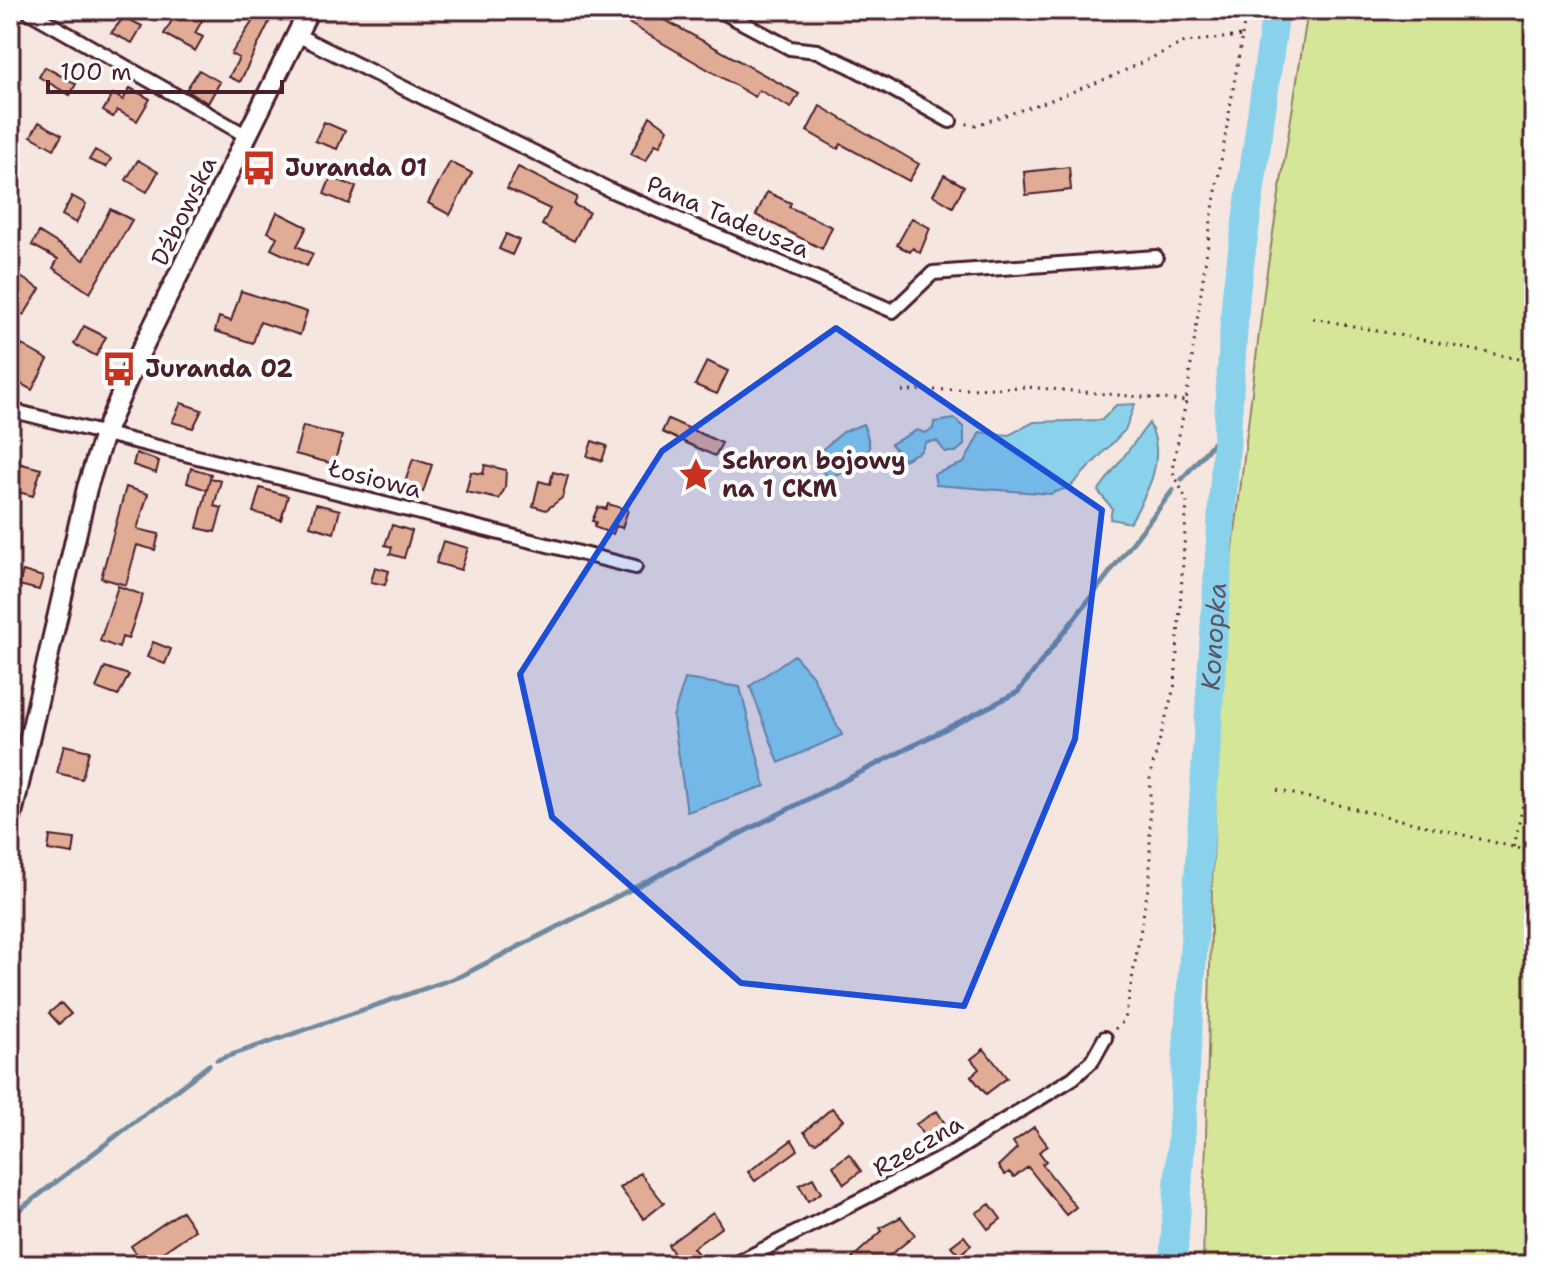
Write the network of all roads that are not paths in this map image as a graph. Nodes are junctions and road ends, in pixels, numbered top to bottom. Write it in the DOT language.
graph roads {
  1 [pos="26,10"];
  2 [pos="309,10"];
  3 [pos="721,10"];
  4 [pos="297,35"];
  5 [pos="950,121"];
  6 [pos="247,136"];
  7 [pos="1156,257"];
  8 [pos="10,410"];
  9 [pos="104,434"];
  10 [pos="635,567"];
  11 [pos="10,823"];
  12 [pos="1105,1038"];
  13 [pos="733,1265"];
  1 -- 6 [label="street"];
  2 -- 4 [label="main road, Dźbowska"];
  3 -- 5 [label="street"];
  4 -- 6 [label="main road, Dźbowska"];
  4 -- 7 [label="street, Pana Tadeusza"];
  6 -- 9 [label="main road, Dźbowska"];
  8 -- 9 [label="street, Łosiowa"];
  9 -- 10 [label="street, Łosiowa"];
  9 -- 11 [label="main road, Dźbowska"];
  12 -- 13 [label="street, Rzeczna"];
}
